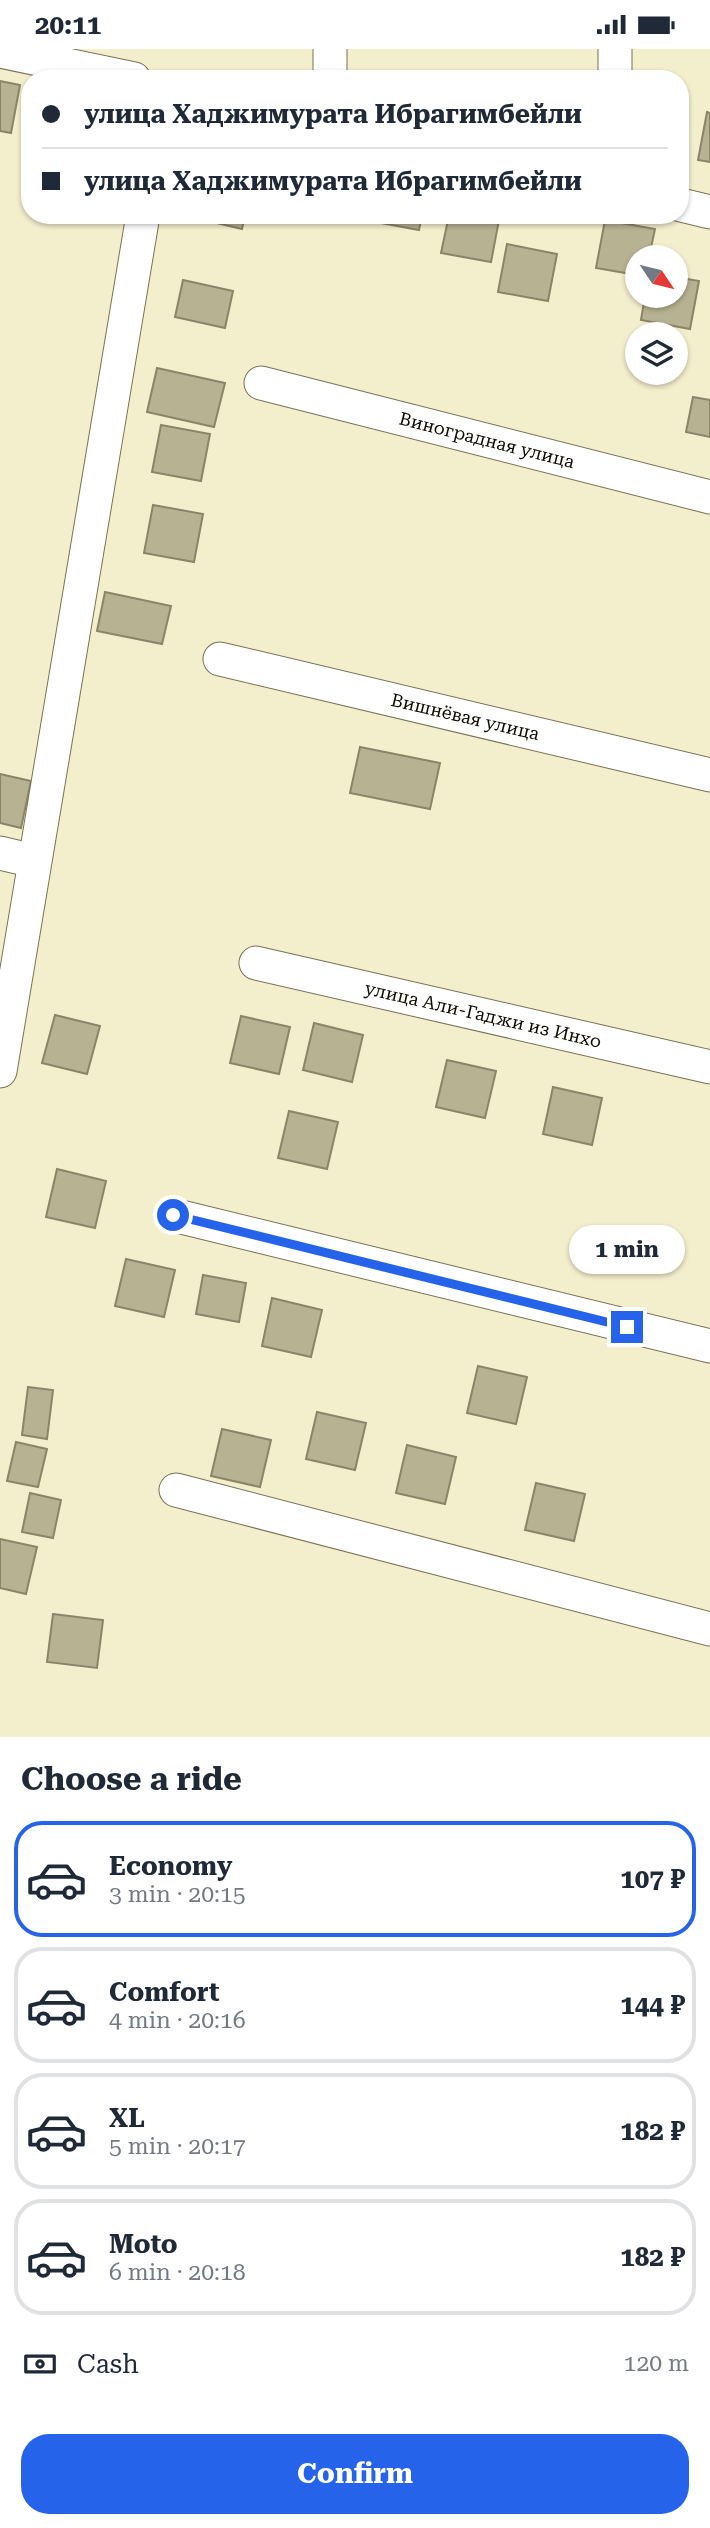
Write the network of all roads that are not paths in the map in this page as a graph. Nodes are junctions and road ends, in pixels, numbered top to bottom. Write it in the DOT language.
graph roads {
  1 [pos="330,49"];
  2 [pos="615,49"];
  3 [pos="0,51"];
  4 [pos="38,53"];
  5 [pos="101,70"];
  6 [pos="330,70"];
  7 [pos="615,70"];
  8 [pos="689,207"];
  9 [pos="710,212"];
  10 [pos="141,224"];
  11 [pos="261,383"];
  12 [pos="710,497"];
  13 [pos="220,659"];
  14 [pos="710,775"];
  15 [pos="0,853"];
  16 [pos="34,861"];
  17 [pos="257,963"];
  18 [pos="710,1067"];
  19 [pos="0,1071"];
  20 [pos="173,1215"];
  21 [pos="710,1346"];
  22 [pos="176,1490"];
  23 [pos="710,1629"];
  1 -- 6 [label="street"];
  2 -- 7 [label="street"];
  3 -- 4 [label="street"];
  4 -- 5 [label="street"];
  8 -- 9 [label="street"];
  10 -- 16 [label="street"];
  11 -- 12 [label="street, Виноградная улица"];
  13 -- 14 [label="street, Вишнёвая улица"];
  15 -- 16 [label="street"];
  16 -- 19 [label="street"];
  17 -- 18 [label="street, улица Али-Гаджи из Инхо"];
  20 -- 21 [label="street"];
  22 -- 23 [label="street"];
}
